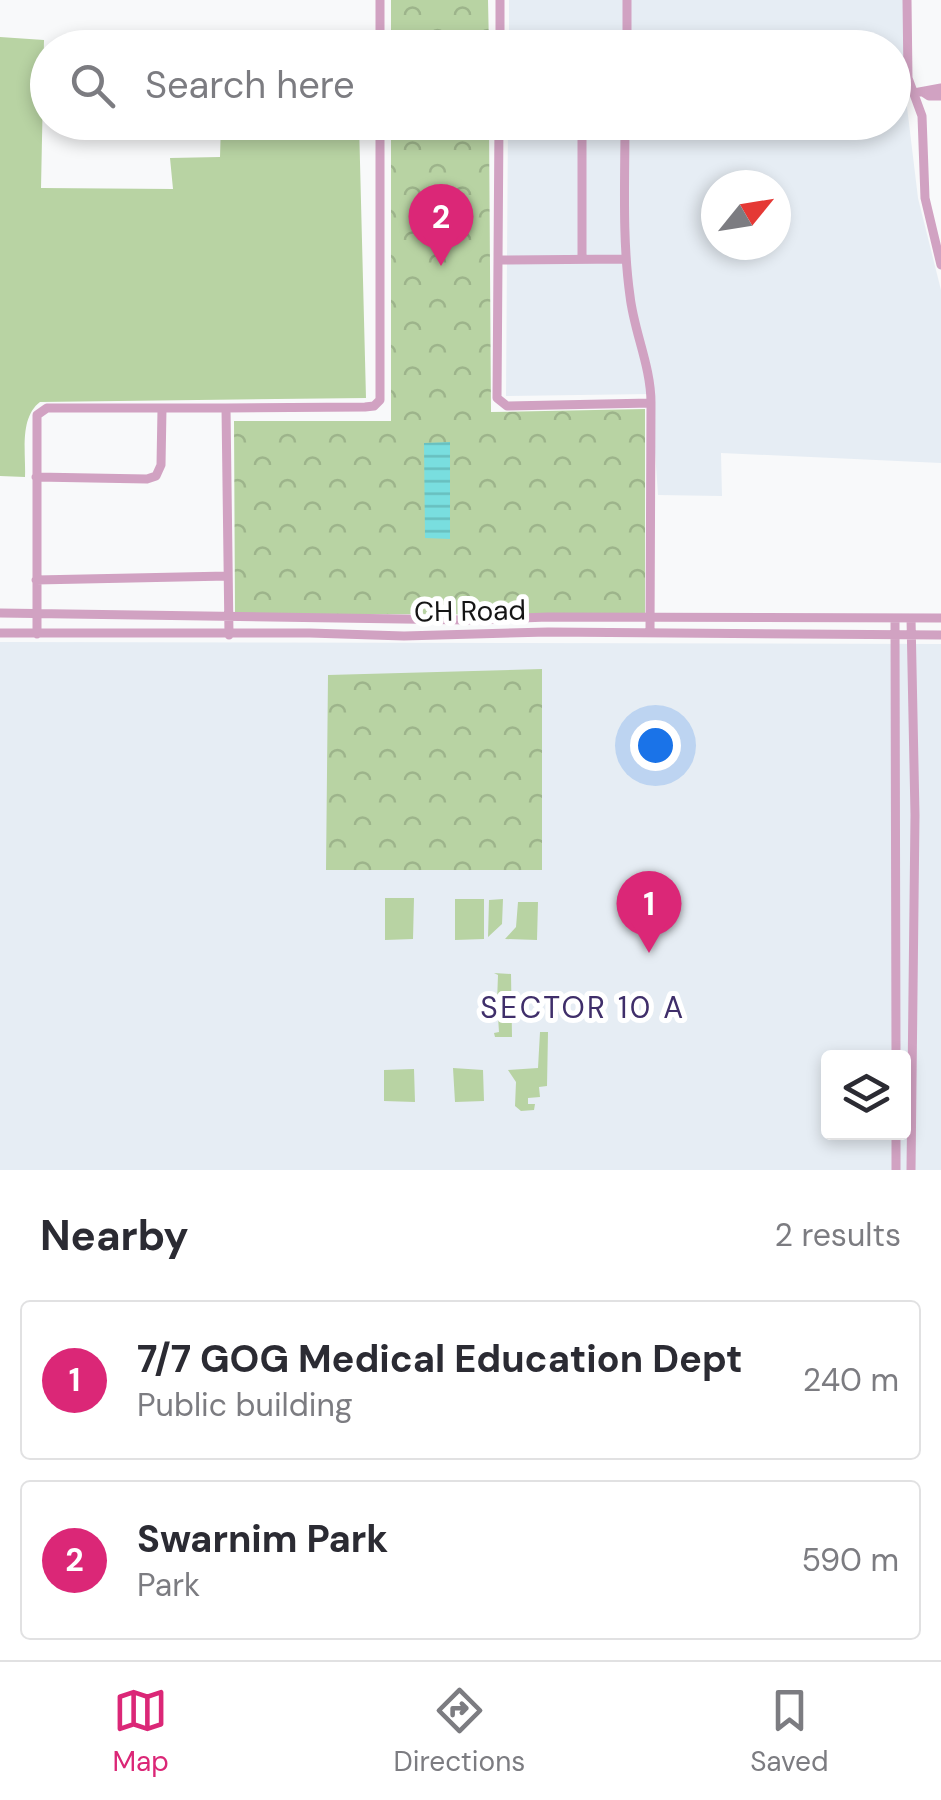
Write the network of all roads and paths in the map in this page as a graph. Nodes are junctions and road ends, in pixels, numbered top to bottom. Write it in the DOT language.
graph roads {
  1 [pos="380,0"];
  2 [pos="500,0"];
  3 [pos="627,0"];
  4 [pos="907,0"];
  5 [pos="380,30"];
  6 [pos="500,30"];
  7 [pos="627,30"];
  8 [pos="907,30"];
  9 [pos="911,82"];
  10 [pos="918,92"];
  11 [pos="941,92"];
  12 [pos="380,140"];
  13 [pos="500,140"];
  14 [pos="582,140"];
  15 [pos="625,140"];
  16 [pos="582,258"];
  17 [pos="626,259"];
  18 [pos="498,260"];
  19 [pos="941,264"];
  20 [pos="651,404"];
  21 [pos="226,408"];
  22 [pos="162,409"];
  23 [pos="36,477"];
  24 [pos="228,576"];
  25 [pos="36,580"];
  26 [pos="0,613"];
  27 [pos="37,613"];
  28 [pos="228,616"];
  29 [pos="896,618"];
  30 [pos="912,618"];
  31 [pos="941,618"];
  32 [pos="650,619"];
  33 [pos="650,633"];
  34 [pos="0,634"];
  35 [pos="37,634"];
  36 [pos="895,634"];
  37 [pos="228,635"];
  38 [pos="912,636"];
  39 [pos="941,636"];
  40 [pos="896,1050"];
  41 [pos="896,1140"];
  42 [pos="896,1170"];
  43 [pos="911,1170"];
  1 -- 5 [label="street"];
  2 -- 6 [label="street"];
  3 -- 7 [label="street"];
  4 -- 8 [label="street"];
  9 -- 10 [label="street"];
  10 -- 11 [label="street"];
  10 -- 19 [label="street"];
  12 -- 21 [label="street"];
  13 -- 18 [label="street"];
  14 -- 16 [label="street"];
  15 -- 17 [label="street"];
  16 -- 17 [label="street"];
  16 -- 18 [label="street"];
  17 -- 20 [label="street"];
  18 -- 20 [label="street"];
  20 -- 32 [label="street"];
  21 -- 22 [label="street"];
  21 -- 24 [label="street"];
  22 -- 23 [label="street"];
  22 -- 23 [label="street"];
  23 -- 25 [label="street"];
  24 -- 25 [label="street"];
  24 -- 28 [label="street"];
  25 -- 27 [label="street"];
  26 -- 27 [label="street, CH Road"];
  27 -- 28 [label="street, CH Road"];
  27 -- 35 [label="street"];
  28 -- 32 [label="street, CH Road"];
  28 -- 37 [label="street"];
  29 -- 30 [label="street, CH Road"];
  29 -- 32 [label="street, CH Road"];
  29 -- 36 [label="street"];
  30 -- 31 [label="street, CH Road"];
  30 -- 38 [label="street"];
  32 -- 33 [label="street"];
  33 -- 36 [label="street, CH Road"];
  33 -- 37 [label="street, CH Road"];
  34 -- 35 [label="street, CH Road"];
  35 -- 37 [label="street, CH Road"];
  36 -- 38 [label="street, CH Road"];
  36 -- 40 [label="street"];
  38 -- 39 [label="street, CH Road"];
  38 -- 43 [label="street"];
  41 -- 42 [label="street"];
}
